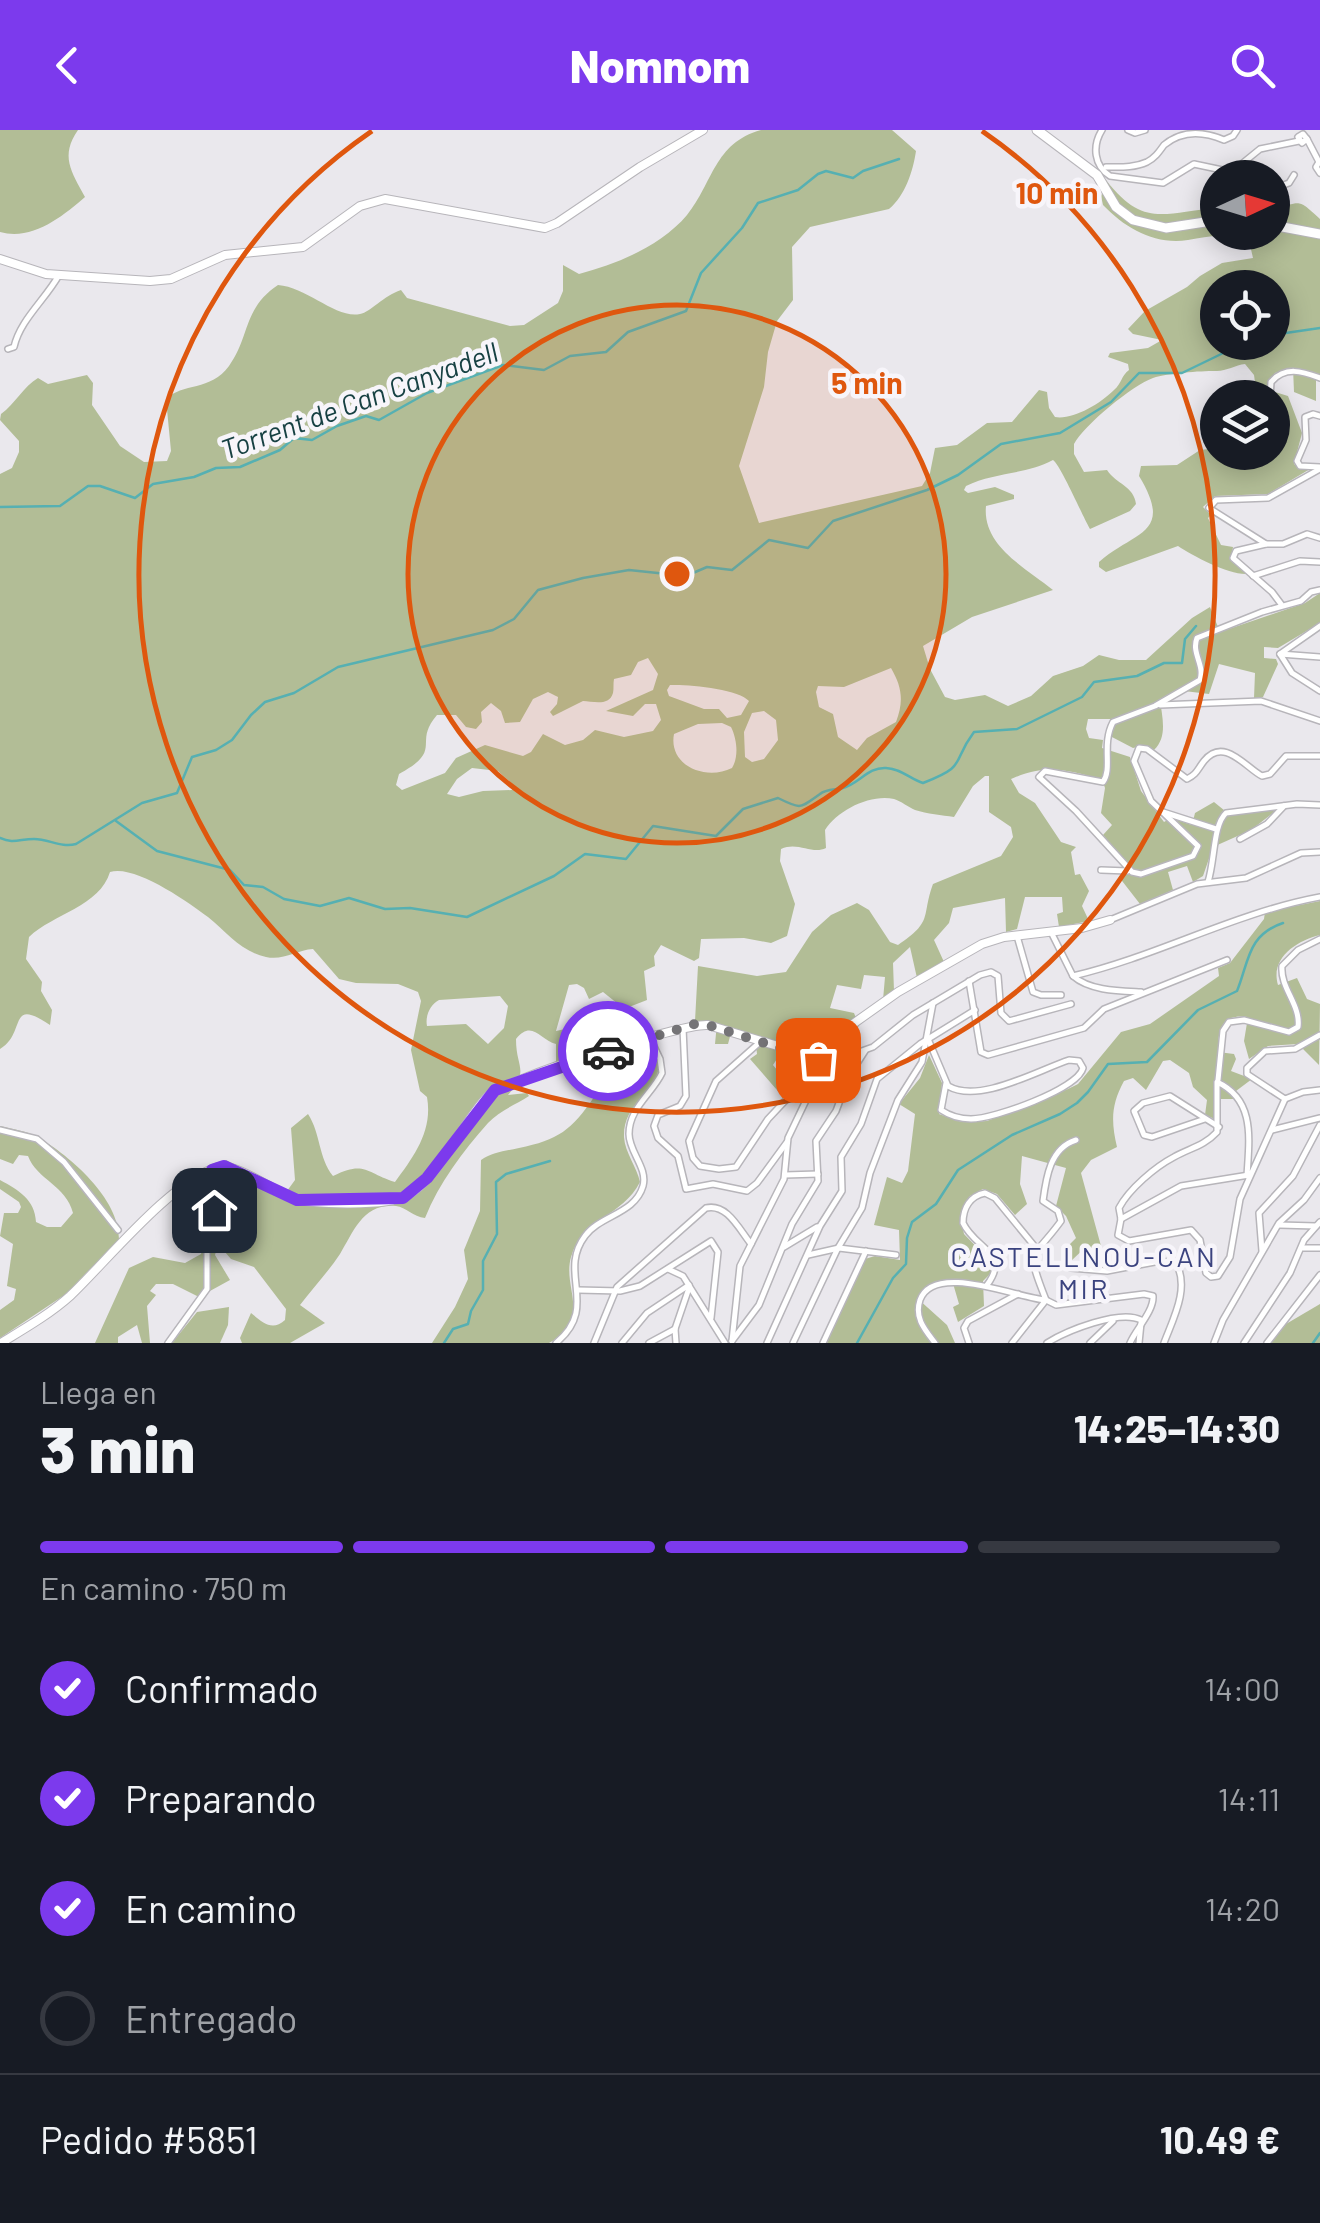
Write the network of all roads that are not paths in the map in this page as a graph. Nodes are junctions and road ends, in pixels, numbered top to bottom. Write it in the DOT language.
graph roads {
  1 [pos="702,130"];
  2 [pos="1037,130"];
  3 [pos="1102,130"];
  4 [pos="1128,130"];
  5 [pos="1145,130"];
  6 [pos="1237,130"];
  7 [pos="1290,130"];
  8 [pos="1302,138"];
  9 [pos="1248,160"];
  10 [pos="1103,165"];
  11 [pos="1200,165"];
  12 [pos="1320,167"];
  13 [pos="1294,175"];
  14 [pos="1290,182"];
  15 [pos="1200,223"];
  16 [pos="1290,227"];
  17 [pos="1320,232"];
  18 [pos="0,259"];
  19 [pos="59,275"];
  20 [pos="8,349"];
  21 [pos="1320,378"];
  22 [pos="1273,380"];
  23 [pos="1320,416"];
  24 [pos="1320,468"];
  25 [pos="1320,538"];
  26 [pos="1266,544"];
  27 [pos="1320,562"];
  28 [pos="1253,576"];
  29 [pos="1320,590"];
  30 [pos="1281,605"];
  31 [pos="1320,626"];
  32 [pos="1280,654"];
  33 [pos="1320,656"];
  34 [pos="1320,691"];
  35 [pos="1157,705"];
  36 [pos="1320,721"];
  37 [pos="1320,756"];
  38 [pos="1320,805"];
  39 [pos="1284,806"];
  40 [pos="1160,811"];
  41 [pos="1216,830"];
  42 [pos="1240,839"];
  43 [pos="1320,852"];
  44 [pos="1101,870"];
  45 [pos="1129,871"];
  46 [pos="1208,882"];
  47 [pos="1320,898"];
  48 [pos="1110,920"];
  49 [pos="1051,932"];
  50 [pos="1016,935"];
  51 [pos="1320,938"];
  52 [pos="1227,960"];
  53 [pos="1073,976"];
  54 [pos="969,981"];
  55 [pos="1148,992"];
  56 [pos="1061,994"];
  57 [pos="933,1002"];
  58 [pos="1071,1004"];
  59 [pos="975,1010"];
  60 [pos="683,1026"];
  61 [pos="1320,1035"];
  62 [pos="649,1036"];
  63 [pos="928,1040"];
  64 [pos="760,1042"];
  65 [pos="865,1051"];
  66 [pos="817,1052"];
  67 [pos="817,1067"];
  68 [pos="1218,1082"];
  69 [pos="946,1083"];
  70 [pos="1320,1090"];
  71 [pos="1285,1099"];
  72 [pos="1204,1119"];
  73 [pos="1320,1121"];
  74 [pos="1219,1127"];
  75 [pos="0,1130"];
  76 [pos="1272,1130"];
  77 [pos="1076,1140"];
  78 [pos="787,1142"];
  79 [pos="217,1173"];
  80 [pos="818,1174"];
  81 [pos="1249,1175"];
  82 [pos="785,1176"];
  83 [pos="1320,1178"];
  84 [pos="1122,1218"];
  85 [pos="1318,1224"];
  86 [pos="1278,1225"];
  87 [pos="820,1226"];
  88 [pos="118,1230"];
  89 [pos="126,1238"];
  90 [pos="751,1244"];
  91 [pos="781,1248"];
  92 [pos="838,1248"];
  93 [pos="1036,1248"];
  94 [pos="1320,1248"];
  95 [pos="866,1250"];
  96 [pos="1300,1250"];
  97 [pos="1262,1252"];
  98 [pos="896,1255"];
  99 [pos="808,1256"];
  100 [pos="1071,1268"];
  101 [pos="668,1269"];
  102 [pos="1320,1275"];
  103 [pos="987,1285"];
  104 [pos="690,1286"];
  105 [pos="578,1290"];
  106 [pos="615,1291"];
  107 [pos="1018,1294"];
  108 [pos="1046,1300"];
  109 [pos="711,1318"];
  110 [pos="1114,1318"];
  111 [pos="1141,1320"];
  112 [pos="675,1329"];
  113 [pos="730,1342"];
  114 [pos="1,1343"];
  115 [pos="168,1343"];
  116 [pos="556,1343"];
  117 [pos="594,1343"];
  118 [pos="622,1343"];
  119 [pos="649,1343"];
  120 [pos="676,1343"];
  121 [pos="767,1343"];
  122 [pos="794,1343"];
  123 [pos="823,1343"];
  124 [pos="935,1343"];
  125 [pos="969,1343"];
  126 [pos="1012,1343"];
  127 [pos="1047,1343"];
  128 [pos="1090,1343"];
  129 [pos="1130,1343"];
  130 [pos="1139,1343"];
  131 [pos="1164,1343"];
  132 [pos="1214,1343"];
  133 [pos="1244,1343"];
  134 [pos="1267,1343"];
  1 -- 19 [label="street"];
  2 -- 15 [label="main road"];
  3 -- 10 [label="street"];
  4 -- 5 [label="street"];
  6 -- 10 [label="street"];
  7 -- 8 [label="street"];
  8 -- 9 [label="street"];
  8 -- 12 [label="street"];
  10 -- 11 [label="street"];
  13 -- 14 [label="street"];
  16 -- 17 [label="main road"];
  18 -- 19 [label="street"];
  19 -- 20 [label="street"];
  21 -- 22 [label="street"];
  23 -- 24 [label="street"];
  24 -- 26 [label="street"];
  25 -- 26 [label="street"];
  26 -- 28 [label="street"];
  27 -- 28 [label="street"];
  28 -- 30 [label="street"];
  29 -- 30 [label="street"];
  30 -- 35 [label="street"];
  31 -- 32 [label="street"];
  32 -- 33 [label="street"];
  32 -- 34 [label="street"];
  35 -- 36 [label="street"];
  35 -- 45 [label="street"];
  37 -- 40 [label="street"];
  38 -- 39 [label="street"];
  39 -- 41 [label="street"];
  39 -- 42 [label="street"];
  40 -- 41 [label="street"];
  40 -- 45 [label="street"];
  41 -- 46 [label="street"];
  43 -- 46 [label="street"];
  44 -- 45 [label="street"];
  46 -- 48 [label="street"];
  47 -- 53 [label="street"];
  48 -- 49 [label="street"];
  49 -- 50 [label="street"];
  49 -- 53 [label="street"];
  50 -- 56 [label="street"];
  50 -- 66 [label="street"];
  51 -- 68 [label="street"];
  52 -- 55 [label="street"];
  53 -- 55 [label="street"];
  54 -- 57 [label="street"];
  54 -- 58 [label="street"];
  54 -- 59 [label="street"];
  55 -- 59 [label="street"];
  57 -- 63 [label="street"];
  57 -- 65 [label="street"];
  59 -- 63 [label="street"];
  60 -- 62 [label="street"];
  60 -- 64 [label="street"];
  60 -- 78 [label="street"];
  61 -- 71 [label="street"];
  62 -- 79 [label="street"];
  62 -- 105 [label="street"];
  63 -- 69 [label="street"];
  63 -- 87 [label="street"];
  63 -- 92 [label="street"];
  64 -- 66 [label="street"];
  64 -- 67 [label="street"];
  65 -- 67 [label="street"];
  65 -- 80 [label="street"];
  66 -- 67 [label="street"];
  67 -- 78 [label="street"];
  68 -- 74 [label="street"];
  68 -- 81 [label="street"];
  69 -- 69 [label="street"];
  70 -- 71 [label="street"];
  71 -- 76 [label="street"];
  72 -- 72 [label="street"];
  72 -- 74 [label="street"];
  73 -- 76 [label="street"];
  73 -- 97 [label="street"];
  74 -- 84 [label="street"];
  75 -- 88 [label="street"];
  76 -- 81 [label="street"];
  77 -- 93 [label="street"];
  78 -- 82 [label="street"];
  79 -- 89 [label="street"];
  79 -- 115 [label="street"];
  80 -- 82 [label="street"];
  80 -- 91 [label="street"];
  81 -- 84 [label="street"];
  81 -- 84 [label="street"];
  82 -- 90 [label="street"];
  83 -- 86 [label="street"];
  85 -- 86 [label="street"];
  85 -- 96 [label="street"];
  86 -- 97 [label="street"];
  87 -- 91 [label="street"];
  87 -- 99 [label="street"];
  88 -- 89 [label="street"];
  89 -- 114 [label="street"];
  90 -- 106 [label="street"];
  90 -- 113 [label="street"];
  91 -- 113 [label="street"];
  92 -- 95 [label="street"];
  92 -- 99 [label="street"];
  92 -- 122 [label="street"];
  93 -- 103 [label="street"];
  93 -- 108 [label="street"];
  94 -- 96 [label="street"];
  95 -- 98 [label="street"];
  95 -- 123 [label="street"];
  96 -- 133 [label="street"];
  97 -- 132 [label="street"];
  99 -- 121 [label="street"];
  100 -- 131 [label="street"];
  101 -- 104 [label="street"];
  101 -- 106 [label="street"];
  101 -- 109 [label="street"];
  102 -- 134 [label="street"];
  103 -- 107 [label="street"];
  103 -- 124 [label="street"];
  104 -- 109 [label="street"];
  104 -- 112 [label="street"];
  104 -- 118 [label="street"];
  105 -- 106 [label="street"];
  105 -- 116 [label="street"];
  106 -- 117 [label="street"];
  107 -- 108 [label="street"];
  107 -- 125 [label="street"];
  108 -- 111 [label="street"];
  108 -- 126 [label="street"];
  109 -- 113 [label="street"];
  110 -- 111 [label="street"];
  110 -- 127 [label="street"];
  110 -- 128 [label="street"];
  111 -- 129 [label="street"];
  111 -- 130 [label="street"];
  112 -- 119 [label="street"];
  112 -- 120 [label="street"];
}
